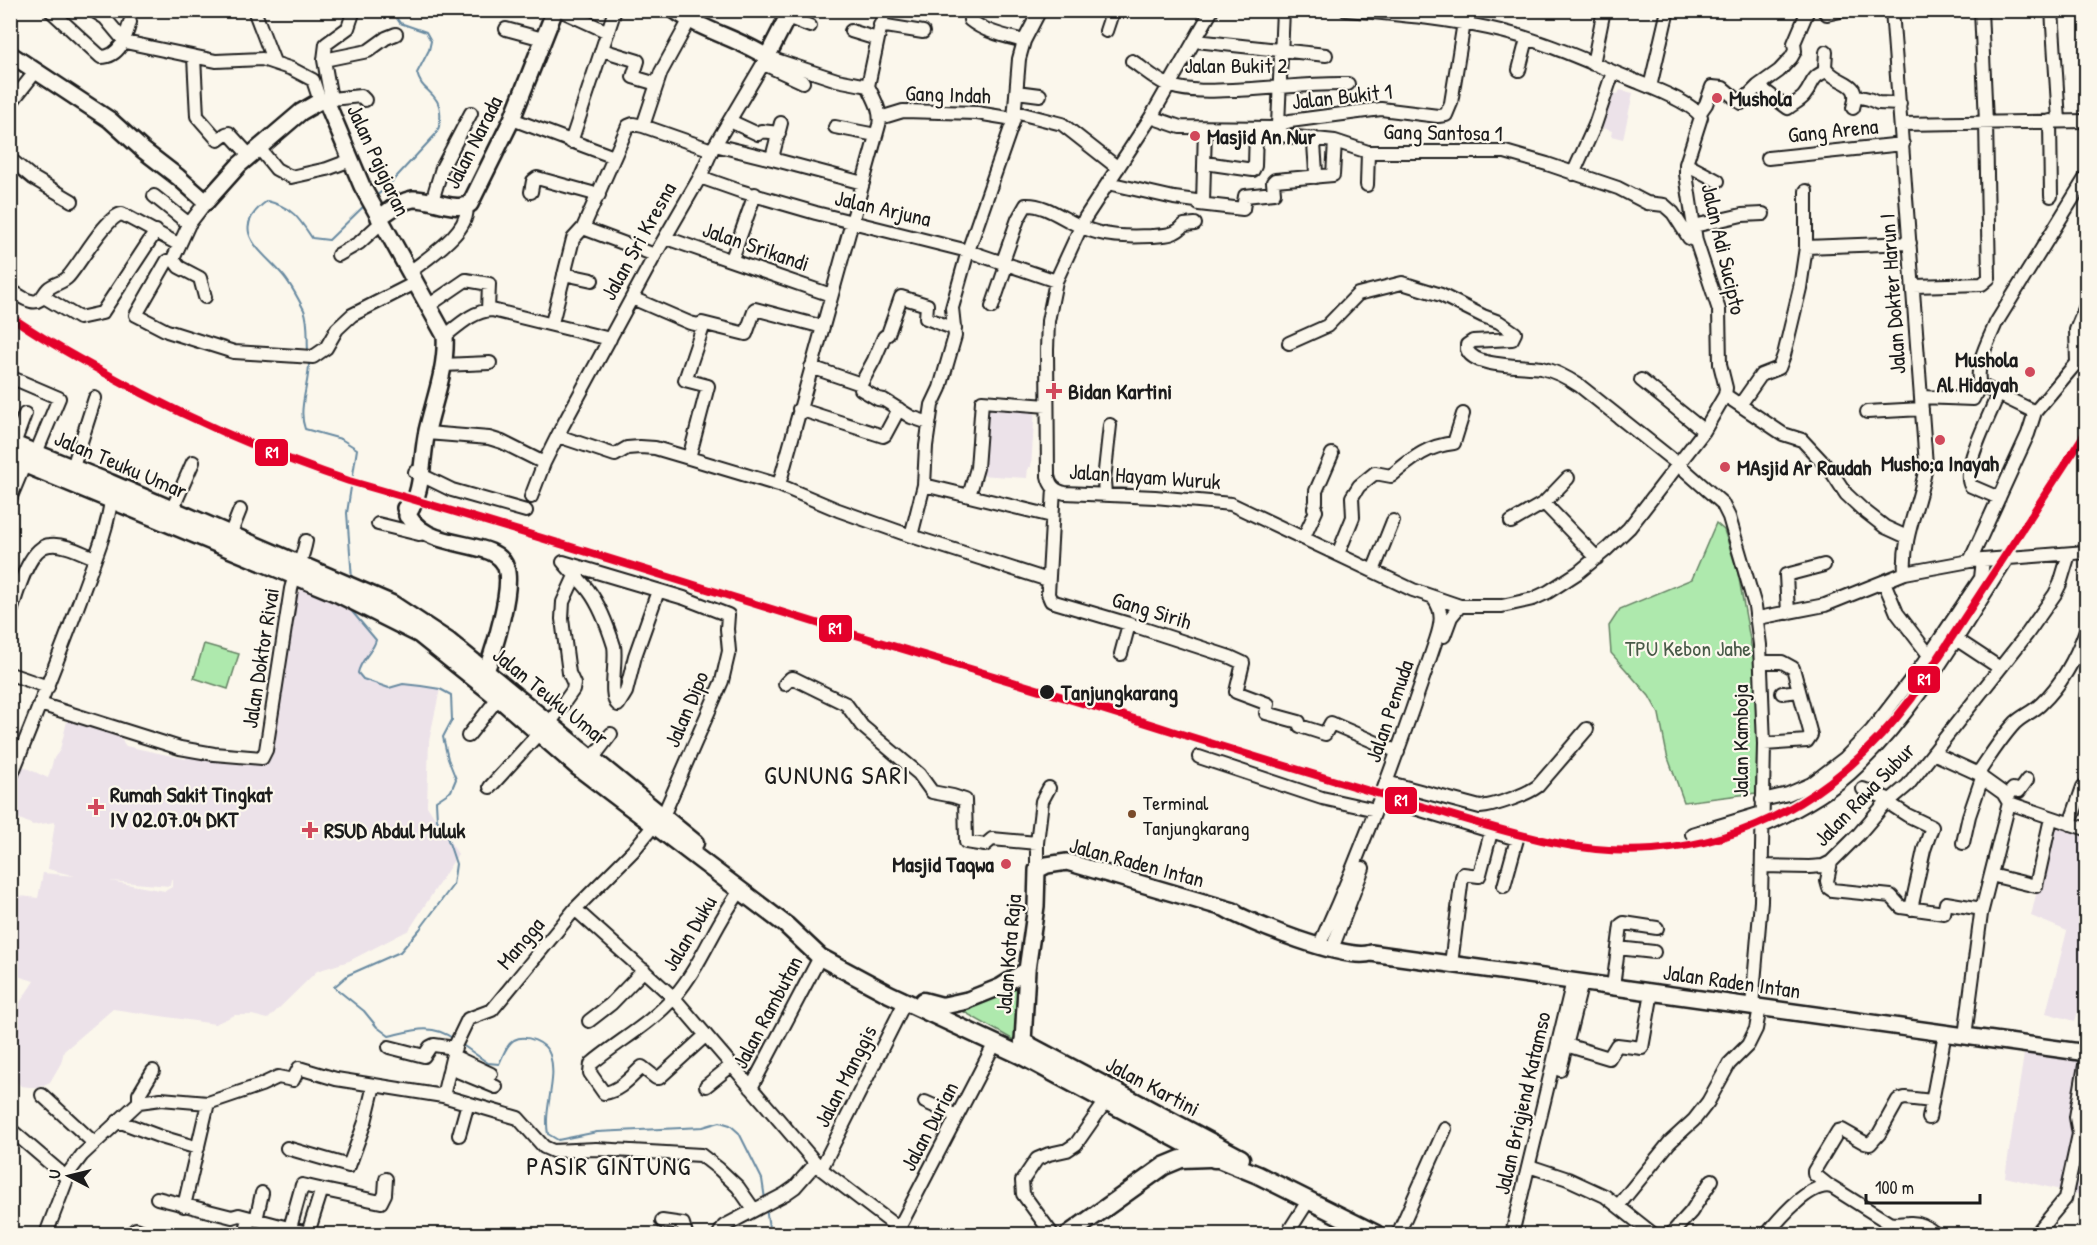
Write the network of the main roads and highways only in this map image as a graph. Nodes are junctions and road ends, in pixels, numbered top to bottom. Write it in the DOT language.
graph roads {
  1 [pos="555,10"];
  2 [pos="674,10"];
  3 [pos="789,14"];
  4 [pos="693,15"];
  5 [pos="10,54"];
  6 [pos="380,220"];
  7 [pos="19,452"];
  8 [pos="128,503"];
  9 [pos="176,517"];
  10 [pos="297,570"];
  11 [pos="486,671"];
  12 [pos="544,728"];
  13 [pos="658,820"];
  14 [pos="1037,870"];
  15 [pos="1226,909"];
  16 [pos="1371,953"];
  17 [pos="1027,970"];
  18 [pos="965,1001"];
  19 [pos="995,1043"];
  20 [pos="1018,1049"];
  21 [pos="2086,1057"];
  22 [pos="1161,1130"];
  23 [pos="1214,1159"];
  24 [pos="1164,1166"];
  25 [pos="1258,1175"];
  26 [pos="1348,1228"];
  27 [pos="1069,1234"];
  28 [pos="1376,1234"];
  1 -- 6 [label="main road, Jalan Narada"];
  2 -- 4 [label="main road"];
  3 -- 4 [label="main road, Jalan Sri Kresna"];
  5 -- 6 [label="main road, Jalan Pajajaran"];
  6 -- 11 [label="main road, Jalan Pajajaran"];
  7 -- 8 [label="highway, Jalan Teuku Umar"];
  7 -- 8 [label="highway, Jalan Teuku Umar"];
  8 -- 9 [label="highway, Jalan Teuku Umar"];
  9 -- 10 [label="highway, Jalan Teuku Umar"];
  9 -- 10 [label="highway, Jalan Teuku Umar"];
  10 -- 11 [label="highway, Jalan Teuku Umar"];
  10 -- 12 [label="highway, Jalan Teuku Umar"];
  11 -- 12 [label="highway, Jalan Teuku Umar"];
  12 -- 13 [label="highway, Jalan Teuku Umar"];
  12 -- 13 [label="highway, Jalan Teuku Umar"];
  13 -- 18 [label="highway, Jalan Teuku Umar"];
  13 -- 19 [label="highway, Jalan Teuku Umar"];
  14 -- 15 [label="main road, Jalan Raden Intan"];
  14 -- 17 [label="main road, Jalan Kota Raja"];
  15 -- 16 [label="main road, Jalan Raden Intan"];
  15 -- 16 [label="main road, Jalan Raden Intan"];
  16 -- 21 [label="main road, Jalan Raden Intan"];
  17 -- 18 [label="main road, Jalan Teuku Umar"];
  17 -- 20 [label="main road, Jalan Kota Raja"];
  19 -- 20 [label="highway, Jalan Kartini"];
  20 -- 22 [label="highway, Jalan Kartini"];
  20 -- 25 [label="highway, Jalan Kartini"];
  22 -- 23 [label="highway, Jalan Kartini"];
  22 -- 24 [label="highway"];
  23 -- 24 [label="highway"];
  23 -- 25 [label="highway, Jalan Kartini"];
  24 -- 27 [label="highway"];
  25 -- 26 [label="highway, Jalan Kartini"];
  26 -- 28 [label="highway, Jalan Kartini"];
}
